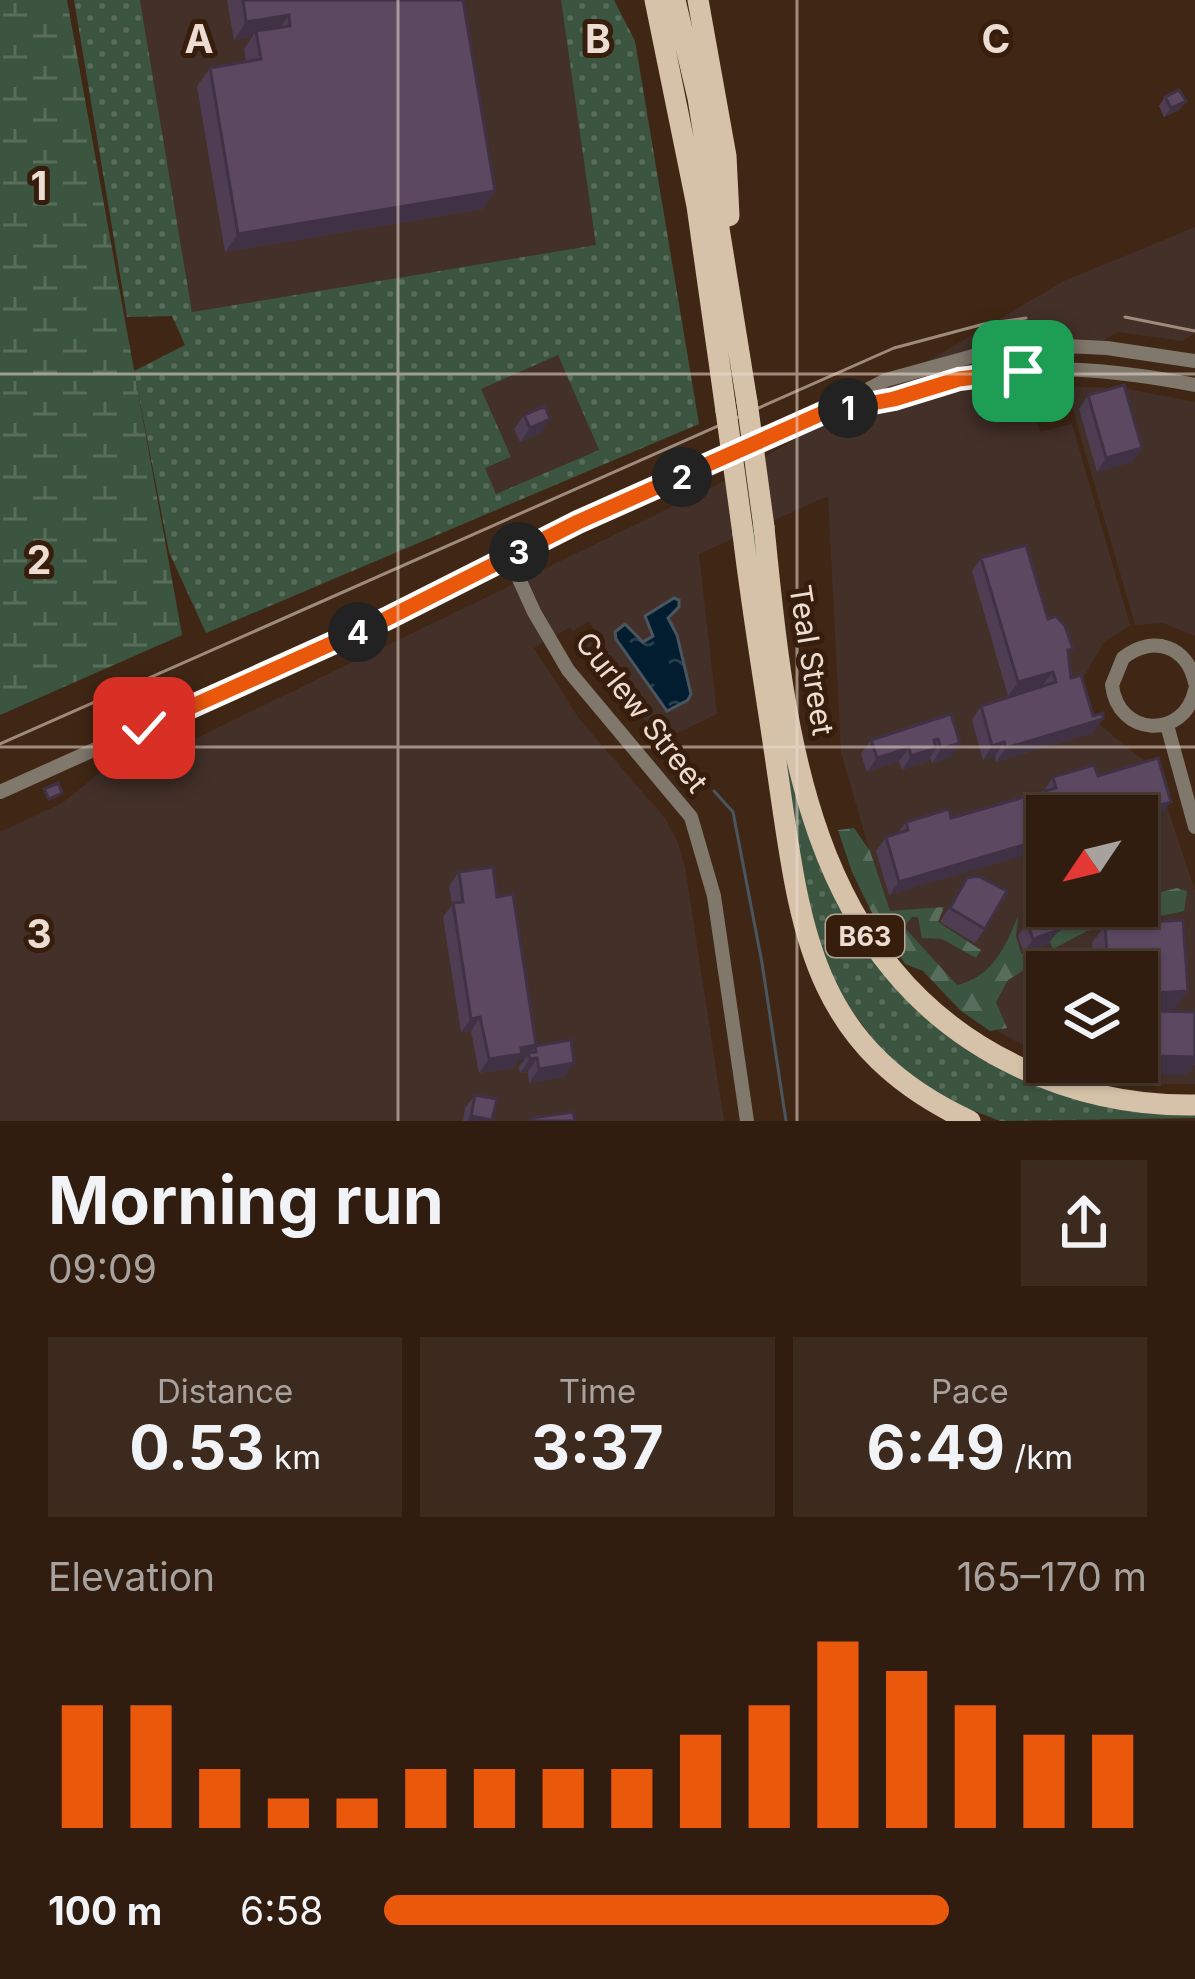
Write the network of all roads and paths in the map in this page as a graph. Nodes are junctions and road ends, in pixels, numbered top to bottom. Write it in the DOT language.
graph roads {
  1 [pos="640,0"];
  2 [pos="655,0"];
  3 [pos="675,0"];
  4 [pos="698,0"];
  5 [pos="697,206"];
  6 [pos="734,319"];
  7 [pos="1195,361"];
  8 [pos="1195,386"];
  9 [pos="736,406"];
  10 [pos="825,412"];
  11 [pos="754,530"];
  12 [pos="509,557"];
  13 [pos="1195,686"];
  14 [pos="1167,725"];
  15 [pos="0,791"];
  16 [pos="1195,827"];
  17 [pos="1195,1101"];
  18 [pos="747,1121"];
  19 [pos="970,1121"];
  1 -- 5 [label="main road"];
  2 -- 5 [label="main road, Teal Street / B63"];
  3 -- 6 [label="main road, Teal Street / B63"];
  4 -- 6 [label="main road"];
  5 -- 9 [label="main road, Teal Street / B63"];
  6 -- 9 [label="main road, Teal Street / B63"];
  7 -- 10 [label="street"];
  8 -- 10 [label="street"];
  9 -- 11 [label="main road, Teal Street / B63, bridge"];
  10 -- 12 [label="street"];
  11 -- 17 [label="main road, Teal Street / B63"];
  11 -- 19 [label="main road, Teal Street / B63"];
  12 -- 15 [label="street"];
  12 -- 18 [label="street, Curlew Street"];
  13 -- 14 [label="street"];
  13 -- 14 [label="street"];
  14 -- 16 [label="street"];
}
